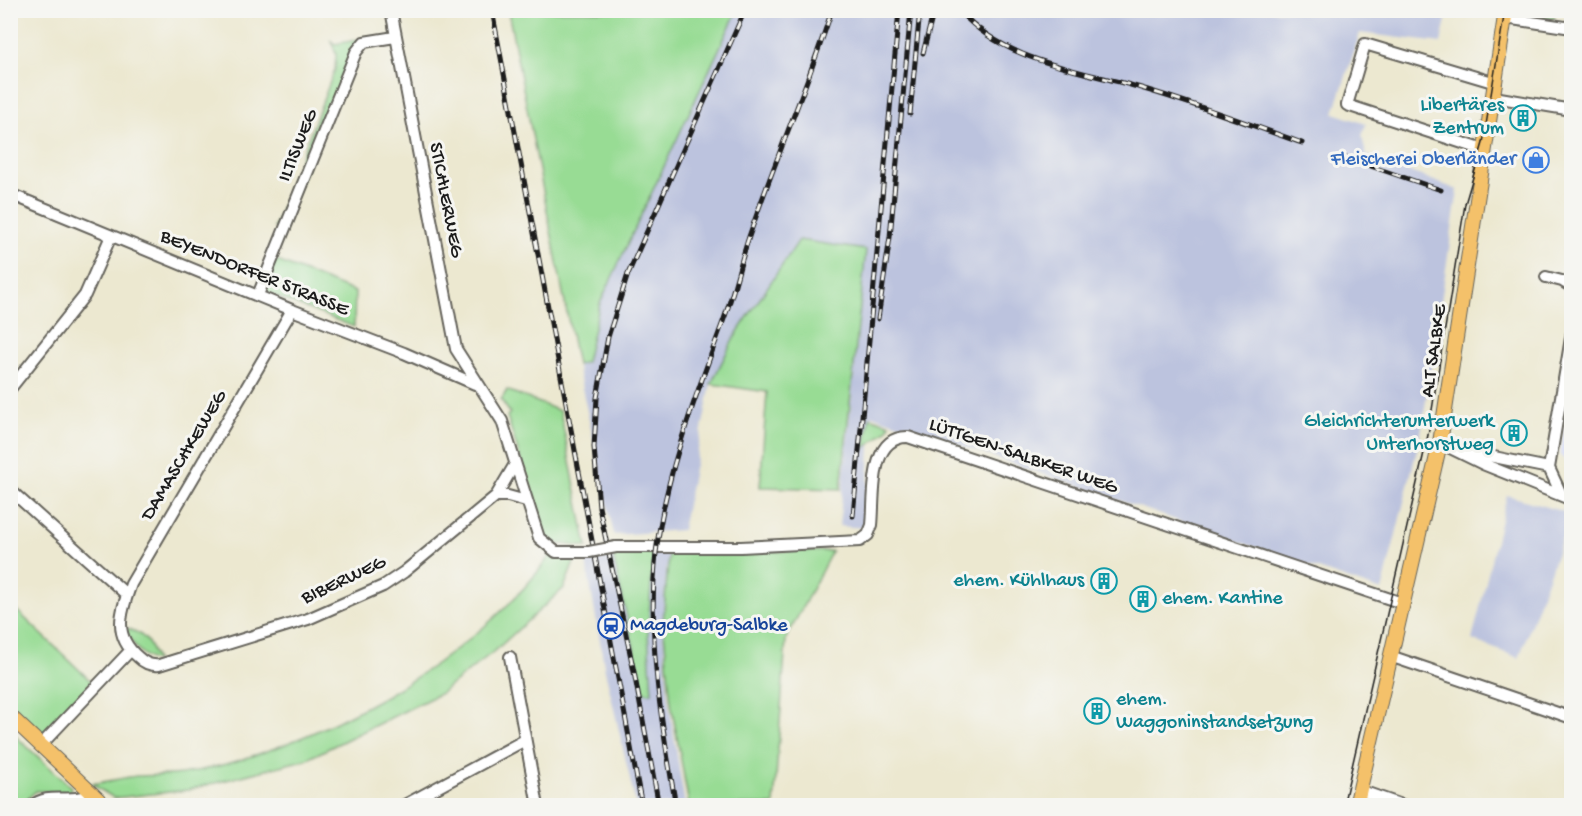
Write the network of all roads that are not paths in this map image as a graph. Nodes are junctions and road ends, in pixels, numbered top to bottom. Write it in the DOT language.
graph roads {
  1 [pos="391,10"];
  2 [pos="1506,14"];
  3 [pos="1572,28"];
  4 [pos="395,37"];
  5 [pos="1495,90"];
  6 [pos="1572,110"];
  7 [pos="1484,150"];
  8 [pos="10,194"];
  9 [pos="111,236"];
  10 [pos="1546,276"];
  11 [pos="1572,287"];
  12 [pos="258,295"];
  13 [pos="292,310"];
  14 [pos="1572,332"];
  15 [pos="10,389"];
  16 [pos="483,389"];
  17 [pos="1440,443"];
  18 [pos="1471,456"];
  19 [pos="514,464"];
  20 [pos="1549,468"];
  21 [pos="10,490"];
  22 [pos="496,496"];
  23 [pos="1567,498"];
  24 [pos="526,501"];
  25 [pos="128,595"];
  26 [pos="1402,603"];
  27 [pos="130,651"];
  28 [pos="1390,656"];
  29 [pos="510,657"];
  30 [pos="10,716"];
  31 [pos="1572,718"];
  32 [pos="525,740"];
  33 [pos="41,745"];
  34 [pos="1359,790"];
  35 [pos="90,793"];
  36 [pos="421,801"];
  37 [pos="32,806"];
  38 [pos="105,806"];
  39 [pos="403,806"];
  40 [pos="538,806"];
  41 [pos="1356,806"];
  42 [pos="1405,806"];
  1 -- 4 [label="street, STICHLERWEG"];
  2 -- 3 [label="street"];
  2 -- 5 [label="main road, ALT SALBKE"];
  4 -- 12 [label="street, ILTISWEG"];
  4 -- 16 [label="street, STICHLERWEG"];
  5 -- 6 [label="street"];
  5 -- 7 [label="main road, ALT SALBKE"];
  5 -- 7 [label="street"];
  7 -- 17 [label="main road, ALT SALBKE"];
  8 -- 9 [label="street, BEYENDORFER STRASSE"];
  9 -- 12 [label="street, BEYENDORFER STRASSE"];
  9 -- 15 [label="street"];
  10 -- 11 [label="street"];
  12 -- 13 [label="street, BEYENDORFER STRASSE"];
  13 -- 16 [label="street, BEYENDORFER STRASSE"];
  13 -- 25 [label="street, DAMASCHKEWEG"];
  14 -- 20 [label="street"];
  16 -- 19 [label="street, LÜTTGEN-SALBKER WEG"];
  17 -- 18 [label="street"];
  17 -- 26 [label="main road, ALT SALBKE"];
  18 -- 20 [label="street"];
  18 -- 23 [label="street"];
  19 -- 22 [label="street, BIBERWEG"];
  19 -- 24 [label="street, LÜTTGEN-SALBKER WEG"];
  20 -- 23 [label="street"];
  21 -- 25 [label="street"];
  22 -- 24 [label="street"];
  22 -- 27 [label="street, BIBERWEG"];
  24 -- 26 [label="street, LÜTTGEN-SALBKER WEG, bridge"];
  25 -- 27 [label="street, DAMASCHKEWEG"];
  26 -- 28 [label="main road, ALT SALBKE"];
  27 -- 33 [label="street"];
  28 -- 31 [label="street"];
  28 -- 34 [label="main road, ALT SALBKE"];
  29 -- 32 [label="street"];
  30 -- 33 [label="main road"];
  32 -- 36 [label="street"];
  32 -- 40 [label="street"];
  33 -- 35 [label="main road"];
  34 -- 41 [label="main road, ALT SALBKE"];
  34 -- 42 [label="street"];
  35 -- 37 [label="street"];
  35 -- 38 [label="main road"];
  36 -- 39 [label="street"];
}
